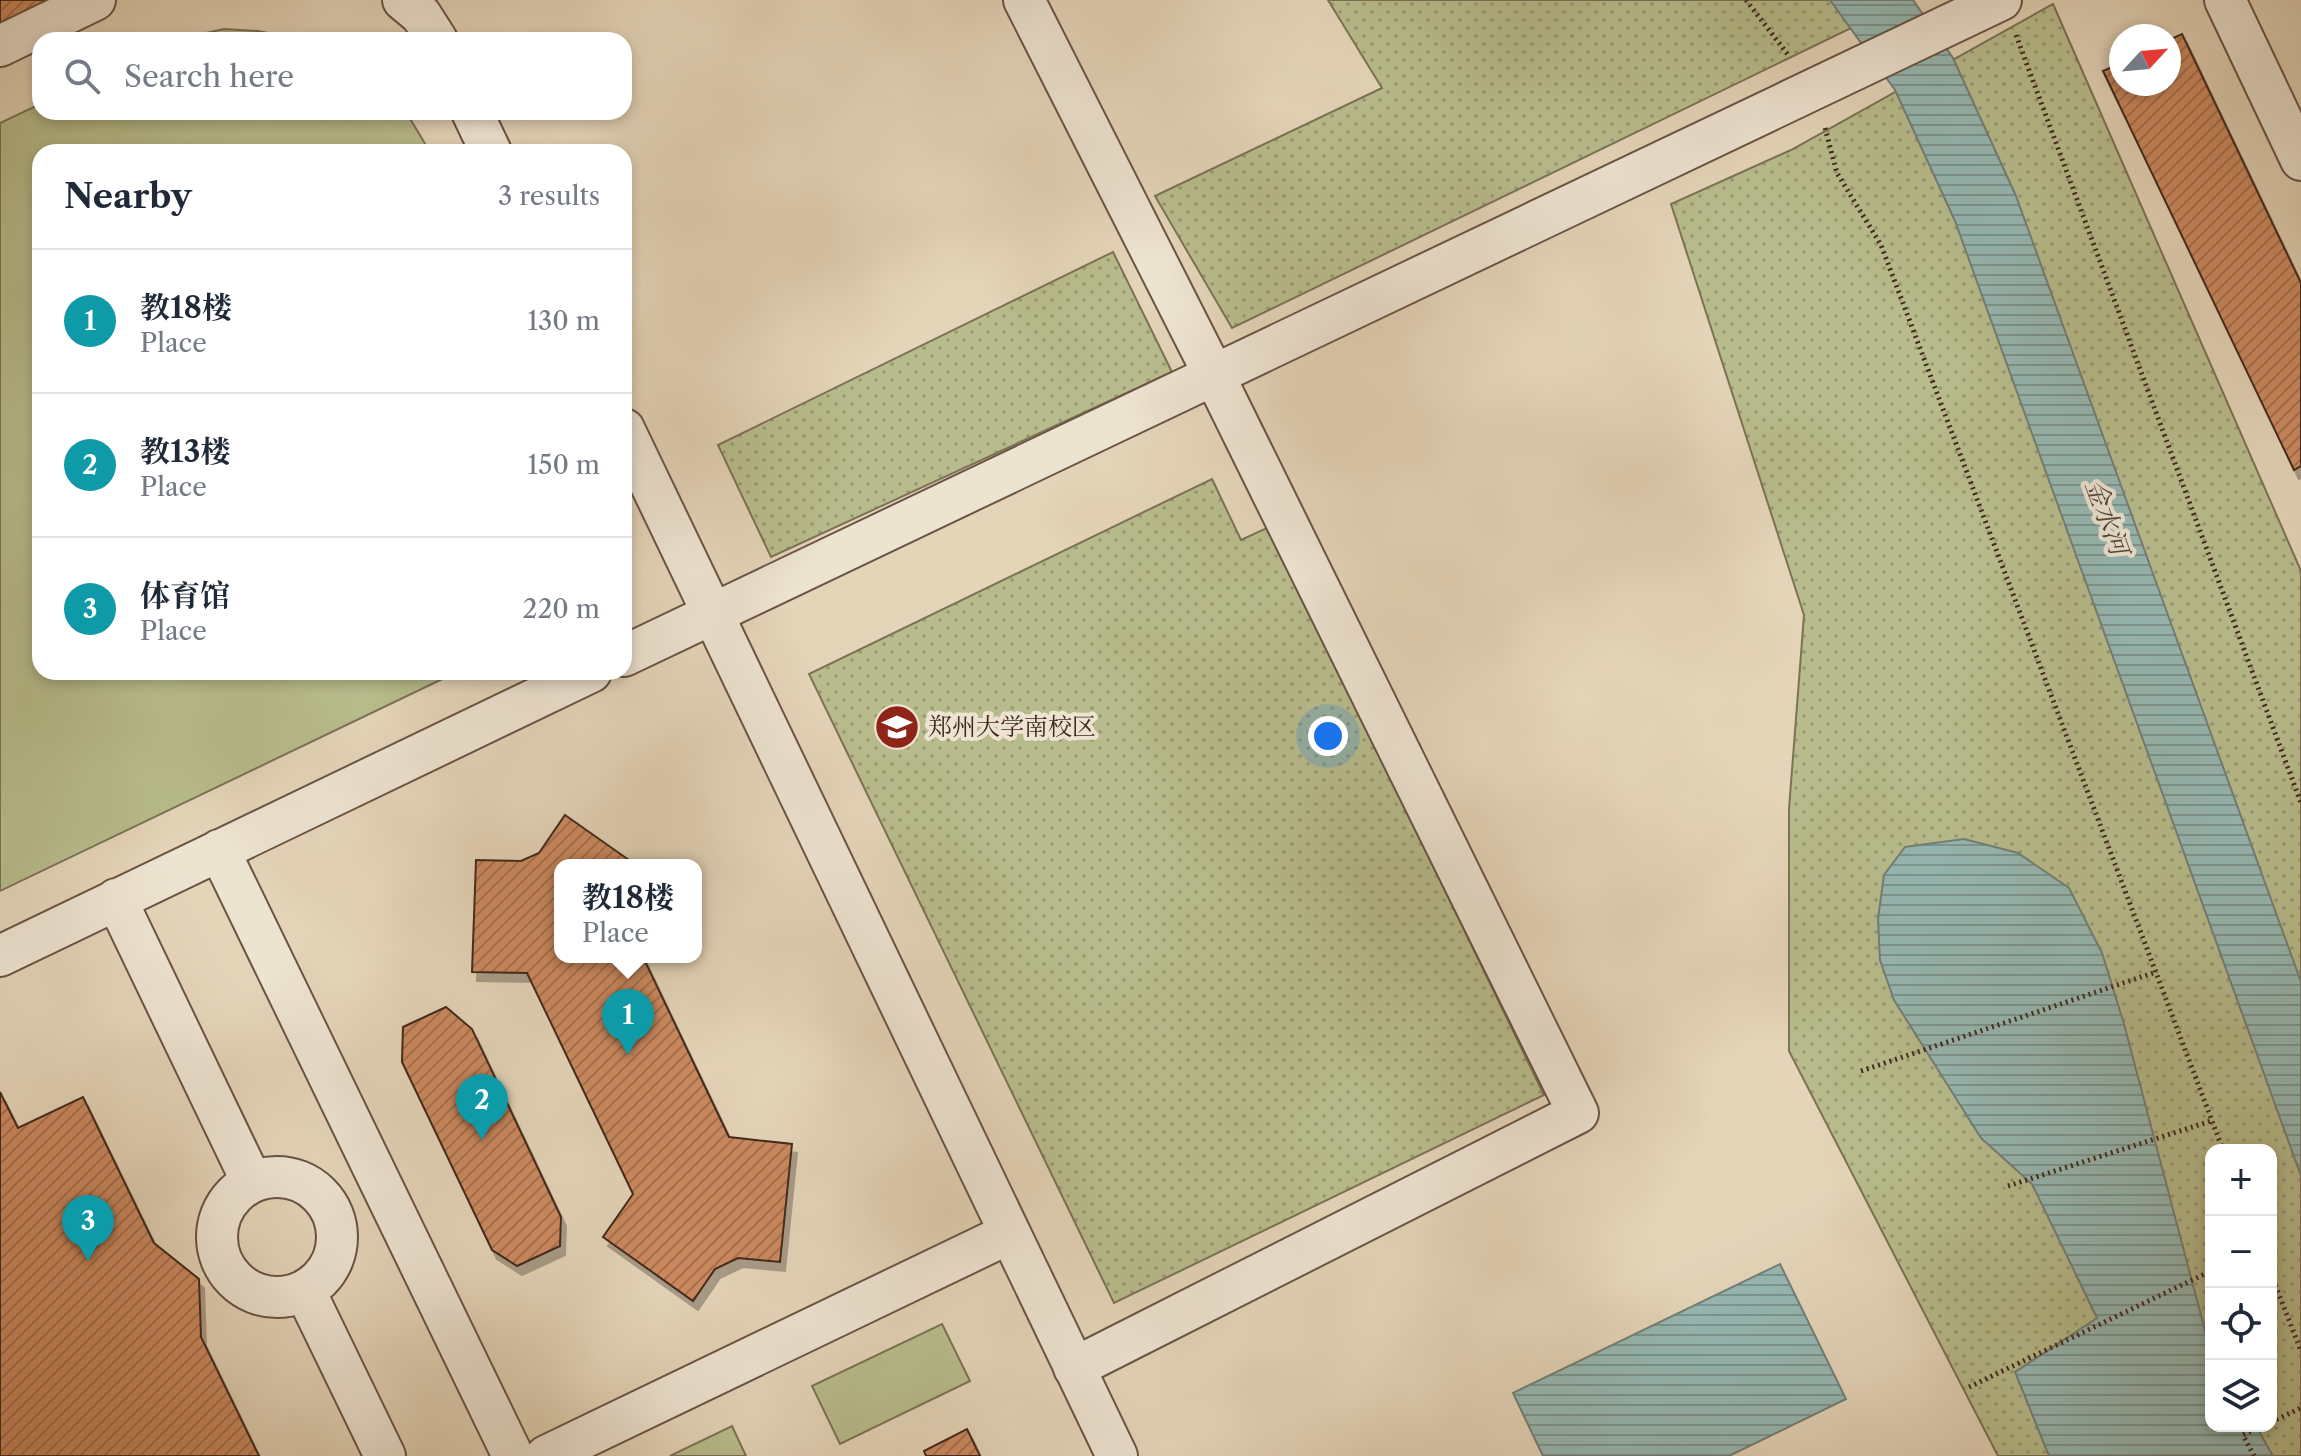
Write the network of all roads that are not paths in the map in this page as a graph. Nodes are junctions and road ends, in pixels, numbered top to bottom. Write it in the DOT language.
graph roads {
  1 [pos="95,0"];
  2 [pos="403,0"];
  3 [pos="1024,0"];
  4 [pos="2225,0"];
  5 [pos="2007,15"];
  6 [pos="432,32"];
  7 [pos="0,46"];
  8 [pos="476,120"];
  9 [pos="487,144"];
  10 [pos="2301,160"];
  11 [pos="1214,375"];
  12 [pos="632,446"];
  13 [pos="713,614"];
  14 [pos="632,652"];
  15 [pos="574,680"];
  16 [pos="219,850"];
  17 [pos="116,899"];
  18 [pos="0,956"];
  19 [pos="252,1182"];
  20 [pos="1010,1233"];
  21 [pos="305,1291"];
  22 [pos="1074,1368"];
  23 [pos="385,1456"];
  24 [pos="513,1456"];
  25 [pos="546,1456"];
  26 [pos="1117,1456"];
  1 -- 7 [label="lane"];
  2 -- 6 [label="lane"];
  3 -- 11 [label="lane"];
  4 -- 10 [label="lane"];
  5 -- 11 [label="lane"];
  8 -- 9 [label="lane"];
  11 -- 13 [label="lane"];
  11 -- 22 [label="lane"];
  12 -- 13 [label="lane"];
  13 -- 14 [label="lane"];
  13 -- 20 [label="lane"];
  15 -- 16 [label="lane"];
  16 -- 17 [label="lane"];
  16 -- 24 [label="lane"];
  17 -- 18 [label="lane"];
  17 -- 19 [label="lane"];
  19 -- 21 [label="lane"];
  19 -- 21 [label="lane"];
  20 -- 22 [label="lane"];
  20 -- 25 [label="lane"];
  21 -- 23 [label="lane"];
  22 -- 26 [label="lane"];
}
